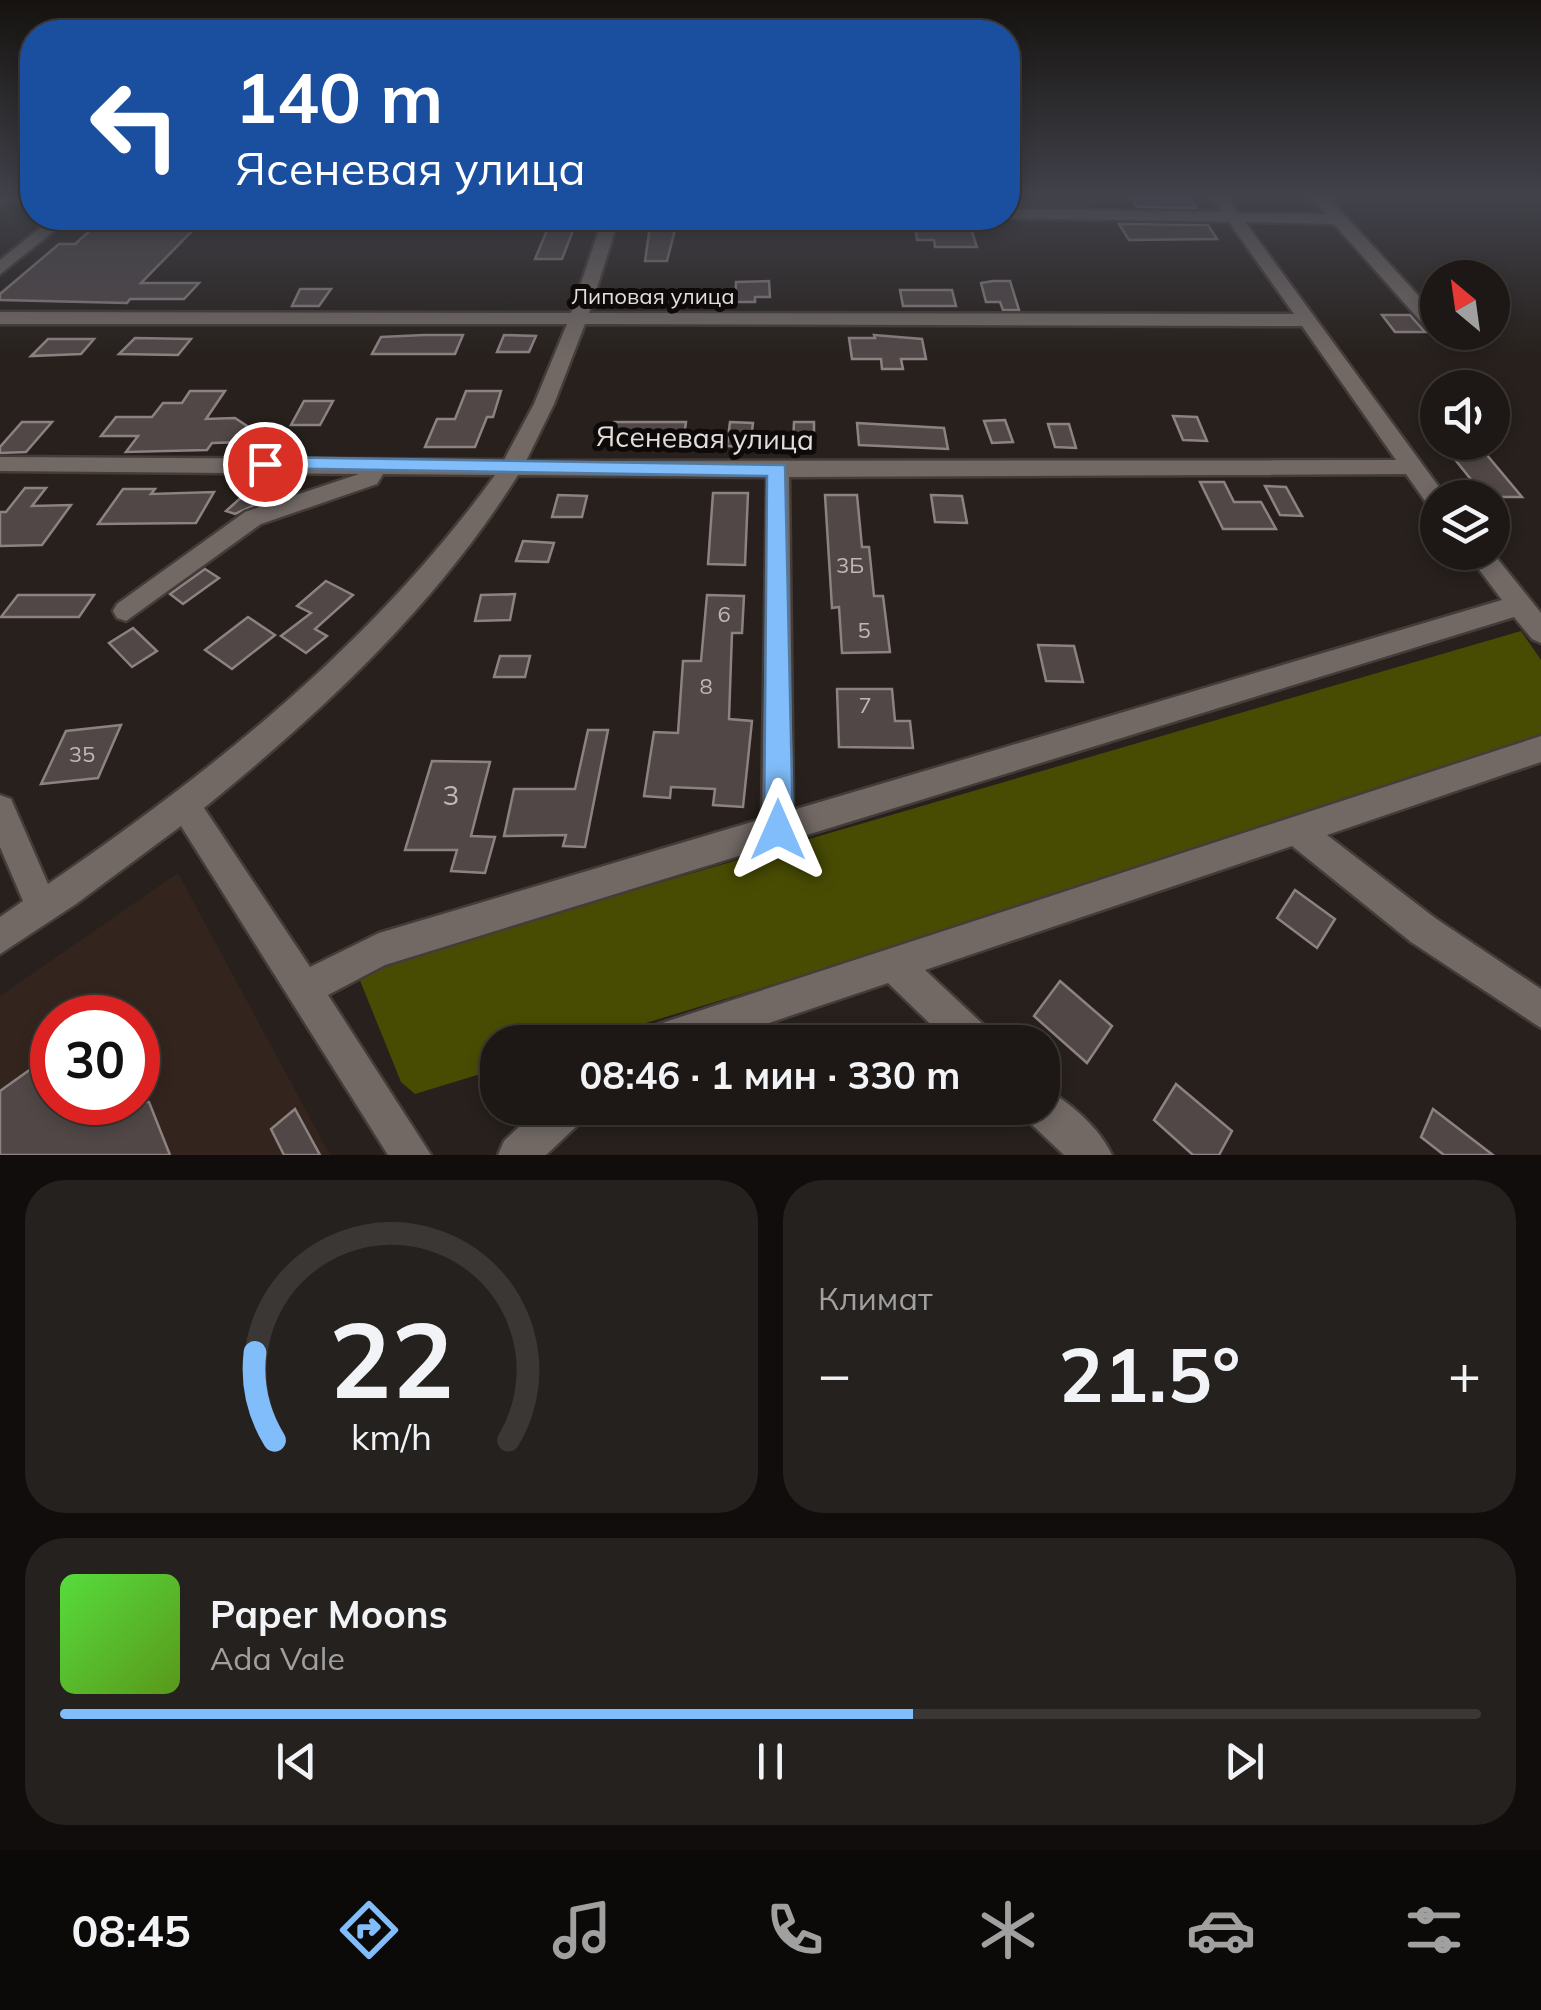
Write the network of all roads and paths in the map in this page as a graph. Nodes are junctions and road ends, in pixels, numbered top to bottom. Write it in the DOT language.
graph roads {
  1 [pos="23,250"];
  2 [pos="601,250"];
  3 [pos="1258,250"];
  4 [pos="1367,250"];
  5 [pos="0,269"];
  6 [pos="1420,309"];
  7 [pos="0,318"];
  8 [pos="580,318"];
  9 [pos="1306,320"];
  10 [pos="0,464"];
  11 [pos="379,464"];
  12 [pos="512,466"];
  13 [pos="1410,467"];
  14 [pos="778,470"];
  15 [pos="1420,480"];
  16 [pos="1492,570"];
  17 [pos="1520,605"];
  18 [pos="126,611"];
  19 [pos="1541,632"];
  20 [pos="1541,749"];
  21 [pos="186,807"];
  22 [pos="0,809"];
  23 [pos="778,830"];
  24 [pos="1297,831"];
  25 [pos="42,908"];
  26 [pos="0,937"];
  27 [pos="892,962"];
  28 [pos="306,988"];
  29 [pos="1541,1010"];
  30 [pos="709,1025"];
  31 [pos="957,1025"];
  32 [pos="1060,1124"];
  33 [pos="549,1125"];
  34 [pos="411,1155"];
  35 [pos="518,1155"];
  36 [pos="1092,1155"];
  1 -- 5 [label="street"];
  2 -- 8 [label="street"];
  3 -- 9 [label="street"];
  4 -- 6 [label="street"];
  7 -- 8 [label="street, Липовая улица"];
  8 -- 9 [label="street, Липовая улица"];
  8 -- 12 [label="street"];
  9 -- 13 [label="street"];
  10 -- 11 [label="street, Ясеневая улица"];
  11 -- 12 [label="street, Ясеневая улица"];
  11 -- 18 [label="street"];
  12 -- 14 [label="street, Ясеневая улица"];
  12 -- 21 [label="street"];
  13 -- 14 [label="street, Ясеневая улица"];
  13 -- 15 [label="street"];
  14 -- 23 [label="street"];
  16 -- 17 [label="street"];
  17 -- 19 [label="street"];
  17 -- 23 [label="street"];
  20 -- 24 [label="street"];
  21 -- 25 [label="street"];
  21 -- 28 [label="street"];
  22 -- 25 [label="street"];
  23 -- 28 [label="street"];
  24 -- 27 [label="street"];
  24 -- 29 [label="street"];
  25 -- 26 [label="street"];
  27 -- 30 [label="street"];
  27 -- 31 [label="street"];
  28 -- 34 [label="street"];
  32 -- 36 [label="street"];
  33 -- 35 [label="street"];
}
